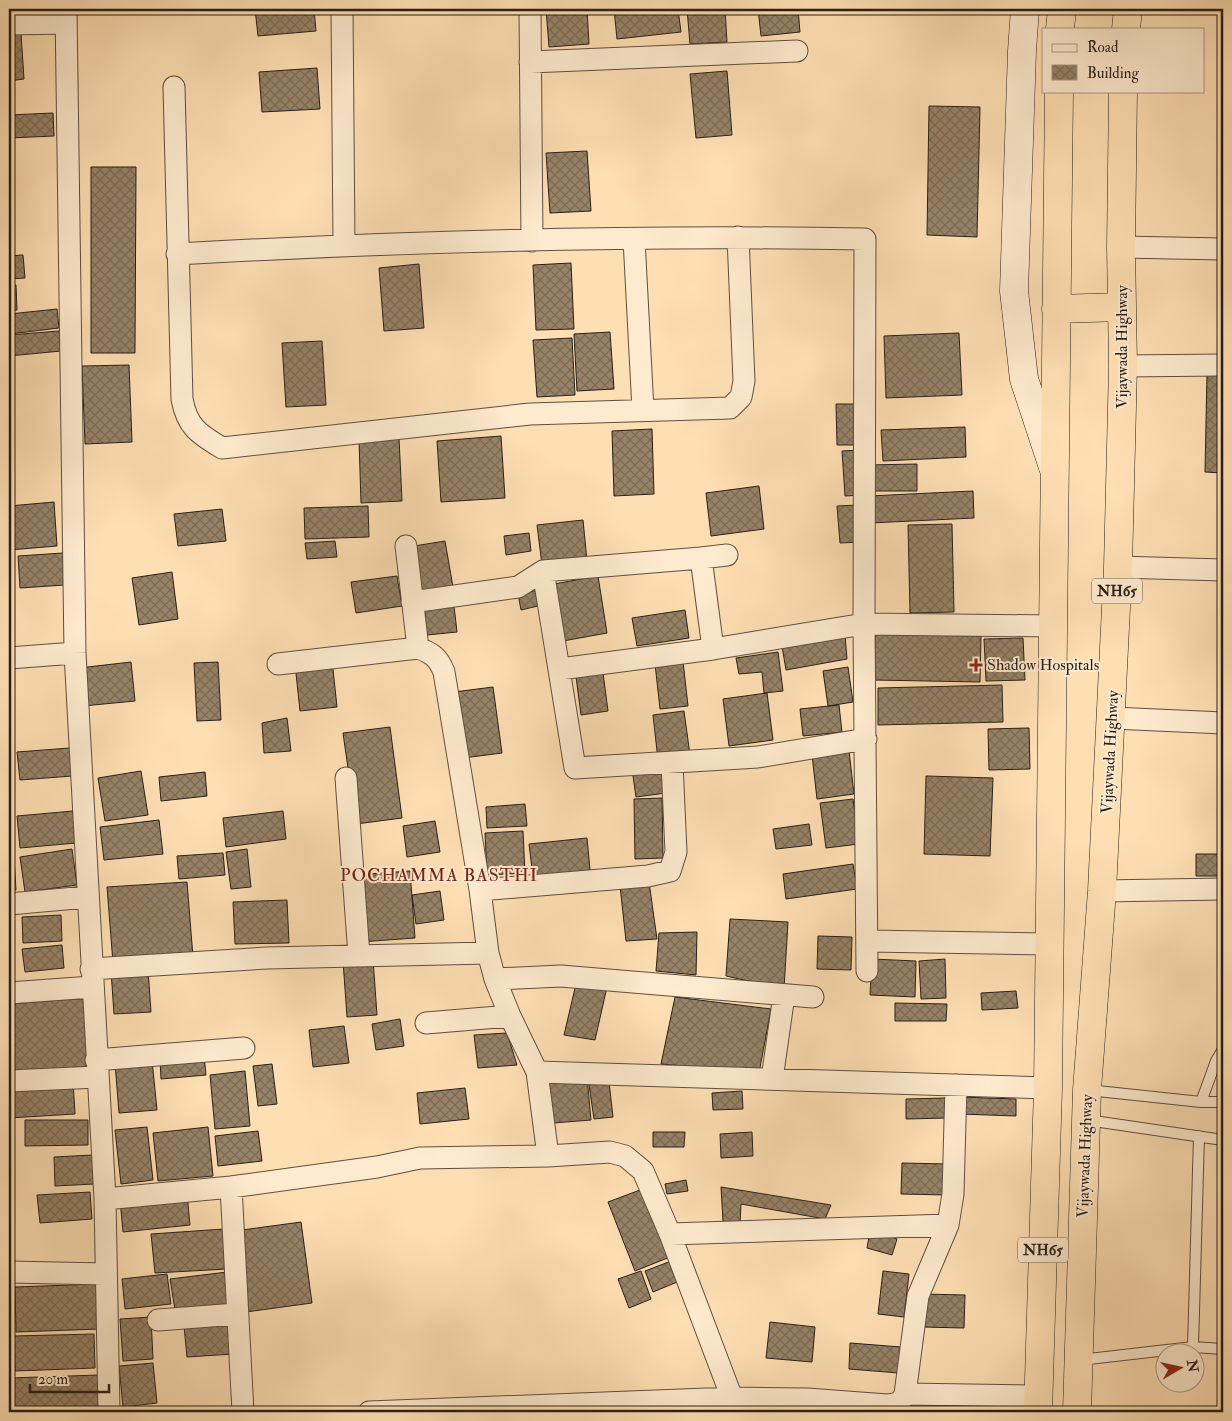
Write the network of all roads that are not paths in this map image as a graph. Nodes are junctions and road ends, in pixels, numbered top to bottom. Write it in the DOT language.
graph roads {
  1 [pos="342,9"];
  2 [pos="530,9"];
  3 [pos="1025,9"];
  4 [pos="1062,9"];
  5 [pos="66,16"];
  6 [pos="9,24"];
  7 [pos="1060,28"];
  8 [pos="797,51"];
  9 [pos="530,62"];
  10 [pos="174,87"];
  11 [pos="1059,92"];
  12 [pos="1123,92"];
  13 [pos="738,237"];
  14 [pos="634,239"];
  15 [pos="532,241"];
  16 [pos="344,245"];
  17 [pos="1121,247"];
  18 [pos="1223,249"];
  19 [pos="177,254"];
  20 [pos="1122,307"];
  21 [pos="1056,309"];
  22 [pos="1223,365"];
  23 [pos="1123,366"];
  24 [pos="643,410"];
  25 [pos="1054,470"];
  26 [pos="406,546"];
  27 [pos="727,555"];
  28 [pos="701,558"];
  29 [pos="1118,567"];
  30 [pos="1223,570"];
  31 [pos="543,572"];
  32 [pos="412,602"];
  33 [pos="864,624"];
  34 [pos="1052,626"];
  35 [pos="418,648"];
  36 [pos="713,649"];
  37 [pos="75,653"];
  38 [pos="9,658"];
  39 [pos="278,664"];
  40 [pos="560,670"];
  41 [pos="1112,718"];
  42 [pos="1223,723"];
  43 [pos="866,739"];
  44 [pos="672,762"];
  45 [pos="346,778"];
  46 [pos="1223,889"];
  47 [pos="480,890"];
  48 [pos="1102,890"];
  49 [pos="87,897"];
  50 [pos="9,904"];
  51 [pos="869,941"];
  52 [pos="1049,944"];
  53 [pos="488,953"];
  54 [pos="359,956"];
  55 [pos="868,971"];
  56 [pos="92,978"];
  57 [pos="494,979"];
  58 [pos="9,993"];
  59 [pos="784,995"];
  60 [pos="813,997"];
  61 [pos="510,1016"];
  62 [pos="426,1023"];
  63 [pos="244,1048"];
  64 [pos="1223,1050"];
  65 [pos="97,1069"];
  66 [pos="537,1072"];
  67 [pos="772,1079"];
  68 [pos="9,1080"];
  69 [pos="956,1085"];
  70 [pos="1048,1088"];
  71 [pos="1087,1090"];
  72 [pos="1201,1102"];
  73 [pos="1223,1102"];
  74 [pos="1086,1120"];
  75 [pos="1200,1136"];
  76 [pos="1223,1140"];
  77 [pos="548,1156"];
  78 [pos="231,1187"];
  79 [pos="104,1199"];
  80 [pos="948,1225"];
  81 [pos="670,1234"];
  82 [pos="9,1272"];
  83 [pos="106,1274"];
  84 [pos="237,1314"];
  85 [pos="158,1320"];
  86 [pos="1192,1344"];
  87 [pos="1204,1348"];
  88 [pos="1223,1349"];
  89 [pos="1154,1352"];
  90 [pos="1078,1361"];
  91 [pos="905,1394"];
  92 [pos="732,1398"];
  93 [pos="1038,1404"];
  94 [pos="806,1406"];
  95 [pos="110,1412"];
  96 [pos="243,1412"];
  97 [pos="369,1412"];
  98 [pos="1077,1412"];
  1 -- 16 [label="street"];
  2 -- 9 [label="street"];
  3 -- 25 [label="street"];
  4 -- 7 [label="highway"];
  5 -- 6 [label="street"];
  5 -- 37 [label="street"];
  8 -- 9 [label="street"];
  9 -- 15 [label="street"];
  10 -- 19 [label="street"];
  11 -- 21 [label="highway, NH65"];
  12 -- 17 [label="highway, Vijaywada Highway / NH65"];
  13 -- 14 [label="street"];
  13 -- 24 [label="street"];
  13 -- 33 [label="street"];
  14 -- 15 [label="street"];
  14 -- 24 [label="street"];
  15 -- 16 [label="street"];
  16 -- 19 [label="street"];
  17 -- 18 [label="street"];
  17 -- 20 [label="highway, Vijaywada Highway / NH65"];
  19 -- 24 [label="street"];
  20 -- 21 [label="highway"];
  20 -- 23 [label="highway, Vijaywada Highway / NH65"];
  21 -- 25 [label="highway, NH65"];
  22 -- 23 [label="street"];
  23 -- 29 [label="highway, Vijaywada Highway / NH65"];
  25 -- 34 [label="highway, NH65"];
  26 -- 32 [label="street"];
  27 -- 28 [label="street"];
  28 -- 31 [label="street"];
  28 -- 36 [label="street"];
  29 -- 30 [label="street"];
  29 -- 41 [label="highway, Vijaywada Highway / NH65"];
  31 -- 32 [label="street"];
  31 -- 40 [label="street"];
  32 -- 35 [label="street"];
  33 -- 34 [label="street"];
  33 -- 36 [label="street"];
  33 -- 43 [label="street"];
  34 -- 52 [label="highway, NH65"];
  35 -- 39 [label="street"];
  35 -- 47 [label="street"];
  36 -- 40 [label="street"];
  37 -- 38 [label="street"];
  37 -- 49 [label="street"];
  40 -- 44 [label="street"];
  41 -- 42 [label="street"];
  41 -- 48 [label="highway, Vijaywada Highway / NH65"];
  43 -- 44 [label="street"];
  43 -- 51 [label="street"];
  44 -- 47 [label="street"];
  45 -- 54 [label="street"];
  46 -- 48 [label="street"];
  47 -- 53 [label="street"];
  48 -- 71 [label="highway, Vijaywada Highway / NH65"];
  49 -- 50 [label="street"];
  49 -- 56 [label="street"];
  51 -- 52 [label="street"];
  51 -- 55 [label="street"];
  52 -- 70 [label="highway, NH65"];
  53 -- 54 [label="street"];
  53 -- 57 [label="street"];
  54 -- 56 [label="street"];
  56 -- 58 [label="street"];
  56 -- 65 [label="street"];
  57 -- 59 [label="street"];
  57 -- 61 [label="street"];
  59 -- 60 [label="street"];
  59 -- 67 [label="street"];
  61 -- 62 [label="street"];
  61 -- 66 [label="street"];
  63 -- 65 [label="street"];
  64 -- 72 [label="lane"];
  65 -- 68 [label="street"];
  65 -- 79 [label="street"];
  66 -- 67 [label="street"];
  66 -- 77 [label="street"];
  67 -- 69 [label="street"];
  69 -- 70 [label="street"];
  69 -- 80 [label="street"];
  70 -- 93 [label="highway, NH65"];
  71 -- 72 [label="lane"];
  71 -- 74 [label="highway, Vijaywada Highway / NH65"];
  72 -- 73 [label="lane"];
  74 -- 75 [label="lane"];
  74 -- 90 [label="highway, Vijaywada Highway / NH65"];
  75 -- 76 [label="lane"];
  75 -- 86 [label="lane"];
  77 -- 78 [label="street"];
  77 -- 81 [label="street"];
  78 -- 79 [label="street"];
  78 -- 84 [label="street"];
  79 -- 83 [label="street"];
  80 -- 81 [label="street"];
  80 -- 91 [label="street"];
  81 -- 92 [label="street"];
  82 -- 83 [label="street"];
  83 -- 95 [label="street"];
  84 -- 85 [label="street"];
  84 -- 96 [label="street"];
  87 -- 88 [label="lane"];
  89 -- 90 [label="lane"];
  90 -- 98 [label="highway, Vijaywada Highway / NH65"];
  91 -- 93 [label="street"];
  91 -- 94 [label="street"];
  92 -- 94 [label="street"];
  92 -- 97 [label="street"];
}
